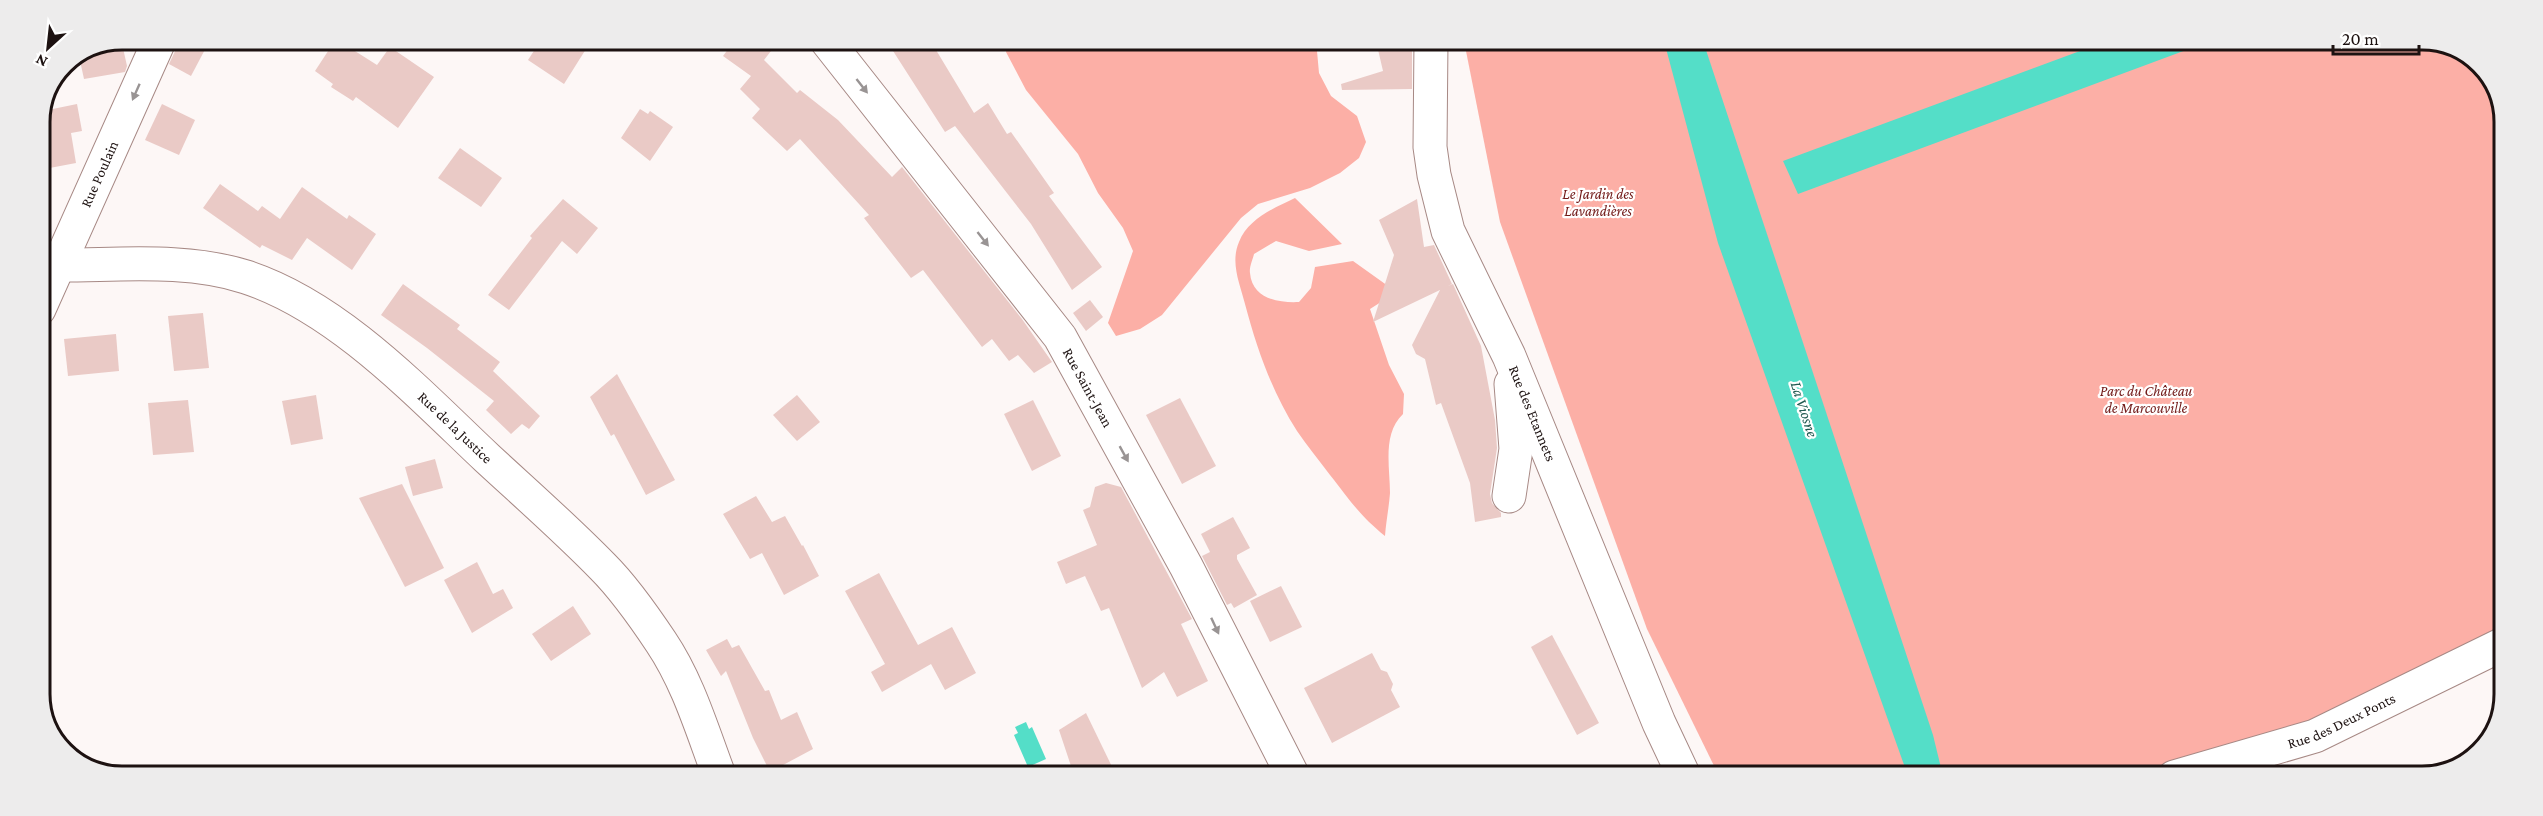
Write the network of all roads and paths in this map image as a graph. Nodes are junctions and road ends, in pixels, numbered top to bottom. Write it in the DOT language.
graph roads {
  1 [pos="155,50"];
  2 [pos="834,50"];
  3 [pos="1431,50"];
  4 [pos="61,265"];
  5 [pos="50,287"];
  6 [pos="1509,356"];
  7 [pos="1509,496"];
  8 [pos="2494,648"];
  9 [pos="716,766"];
  10 [pos="1288,766"];
  11 [pos="1679,766"];
  12 [pos="2212,766"];
  1 -- 4 [label="street, Rue Poulain, one-way"];
  2 -- 10 [label="street, Rue Saint-Jean, one-way"];
  3 -- 6 [label="street, Rue des Etannets"];
  4 -- 5 [label="street, Rue Poulain"];
  4 -- 9 [label="street, Rue de la Justice"];
  6 -- 7 [label="street"];
  6 -- 11 [label="street, Rue des Etannets"];
  8 -- 12 [label="street, Rue des Deux Ponts"];
}
